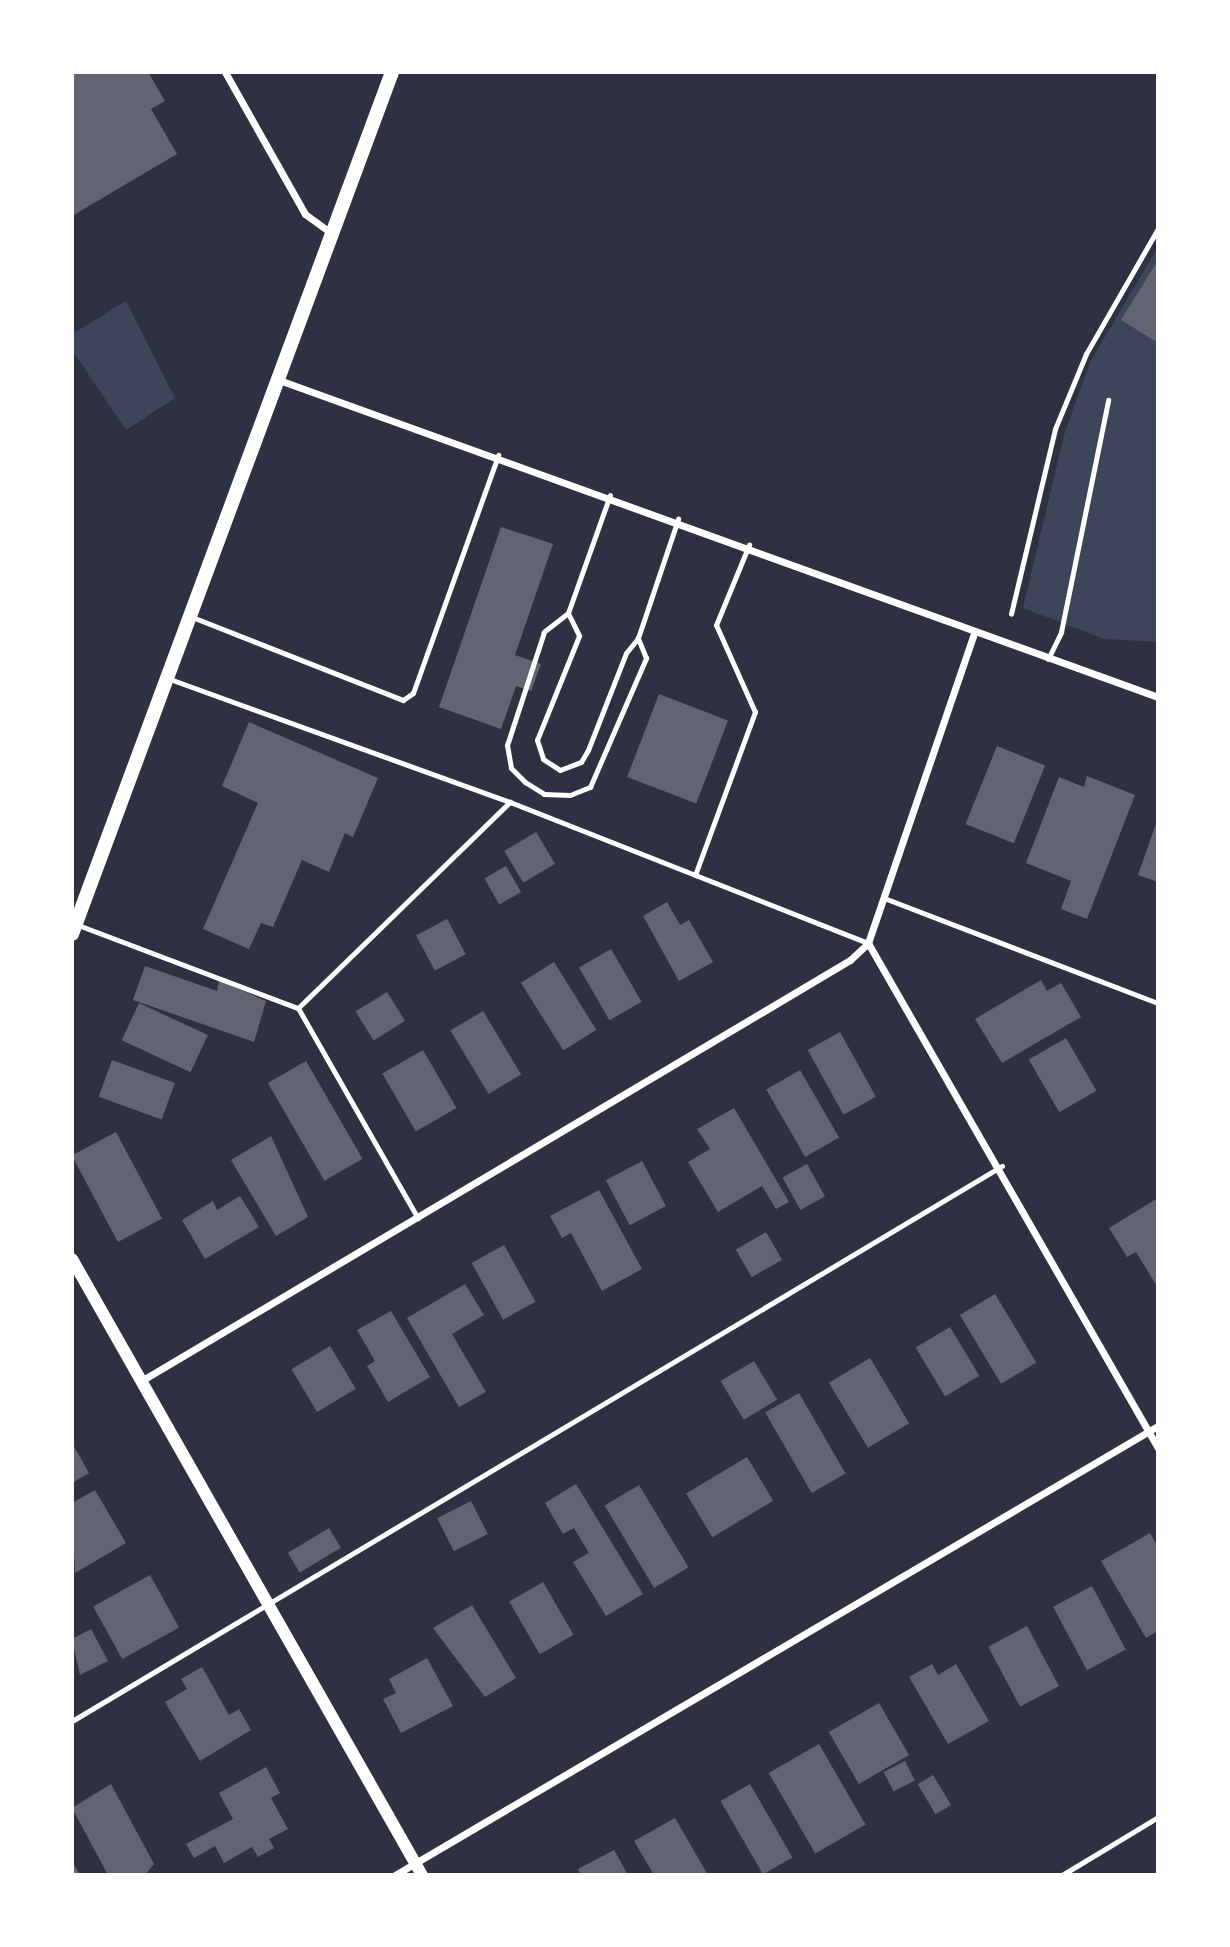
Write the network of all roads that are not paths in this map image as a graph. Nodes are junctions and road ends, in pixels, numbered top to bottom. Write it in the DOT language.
graph roads {
  1 [pos="225,72"];
  2 [pos="392,72"];
  3 [pos="330,232"];
  4 [pos="279,380"];
  5 [pos="1108,400"];
  6 [pos="498,455"];
  7 [pos="610,495"];
  8 [pos="677,519"];
  9 [pos="749,545"];
  10 [pos="568,613"];
  11 [pos="192,617"];
  12 [pos="974,633"];
  13 [pos="638,638"];
  14 [pos="1048,659"];
  15 [pos="167,678"];
  16 [pos="1158,698"];
  17 [pos="510,802"];
  18 [pos="695,875"];
  19 [pos="884,898"];
  20 [pos="74,928"];
  21 [pos="868,943"];
  22 [pos="1158,1003"];
  23 [pos="298,1008"];
  24 [pos="1002,1166"];
  25 [pos="418,1218"];
  26 [pos="72,1259"];
  27 [pos="141,1381"];
  28 [pos="1158,1426"];
  29 [pos="1149,1431"];
  30 [pos="1158,1448"];
  31 [pos="269,1604"];
  32 [pos="72,1721"];
  33 [pos="1158,1817"];
  34 [pos="415,1863"];
  35 [pos="395,1875"];
  36 [pos="422,1875"];
  37 [pos="1062,1875"];
  1 -- 3 [label="street"];
  2 -- 3 [label="main road"];
  3 -- 4 [label="main road"];
  4 -- 6 [label="street"];
  4 -- 11 [label="main road"];
  5 -- 14 [label="lane"];
  6 -- 7 [label="street"];
  6 -- 11 [label="lane"];
  7 -- 8 [label="street"];
  7 -- 10 [label="lane"];
  8 -- 9 [label="street"];
  8 -- 13 [label="lane"];
  9 -- 12 [label="street"];
  9 -- 18 [label="lane"];
  10 -- 13 [label="lane"];
  10 -- 13 [label="lane"];
  11 -- 15 [label="main road"];
  12 -- 14 [label="street"];
  12 -- 19 [label="street"];
  14 -- 16 [label="street"];
  15 -- 17 [label="lane"];
  15 -- 20 [label="main road"];
  17 -- 18 [label="lane"];
  17 -- 23 [label="lane"];
  18 -- 21 [label="lane"];
  19 -- 21 [label="street"];
  19 -- 22 [label="lane"];
  20 -- 23 [label="lane"];
  21 -- 24 [label="street"];
  21 -- 25 [label="street"];
  23 -- 25 [label="lane"];
  24 -- 29 [label="street"];
  24 -- 31 [label="lane"];
  25 -- 27 [label="street"];
  26 -- 27 [label="street"];
  27 -- 31 [label="street"];
  28 -- 29 [label="street"];
  29 -- 30 [label="street"];
  29 -- 34 [label="street"];
  31 -- 32 [label="lane"];
  31 -- 34 [label="street"];
  33 -- 37 [label="lane"];
  34 -- 35 [label="street"];
  34 -- 36 [label="street"];
}
